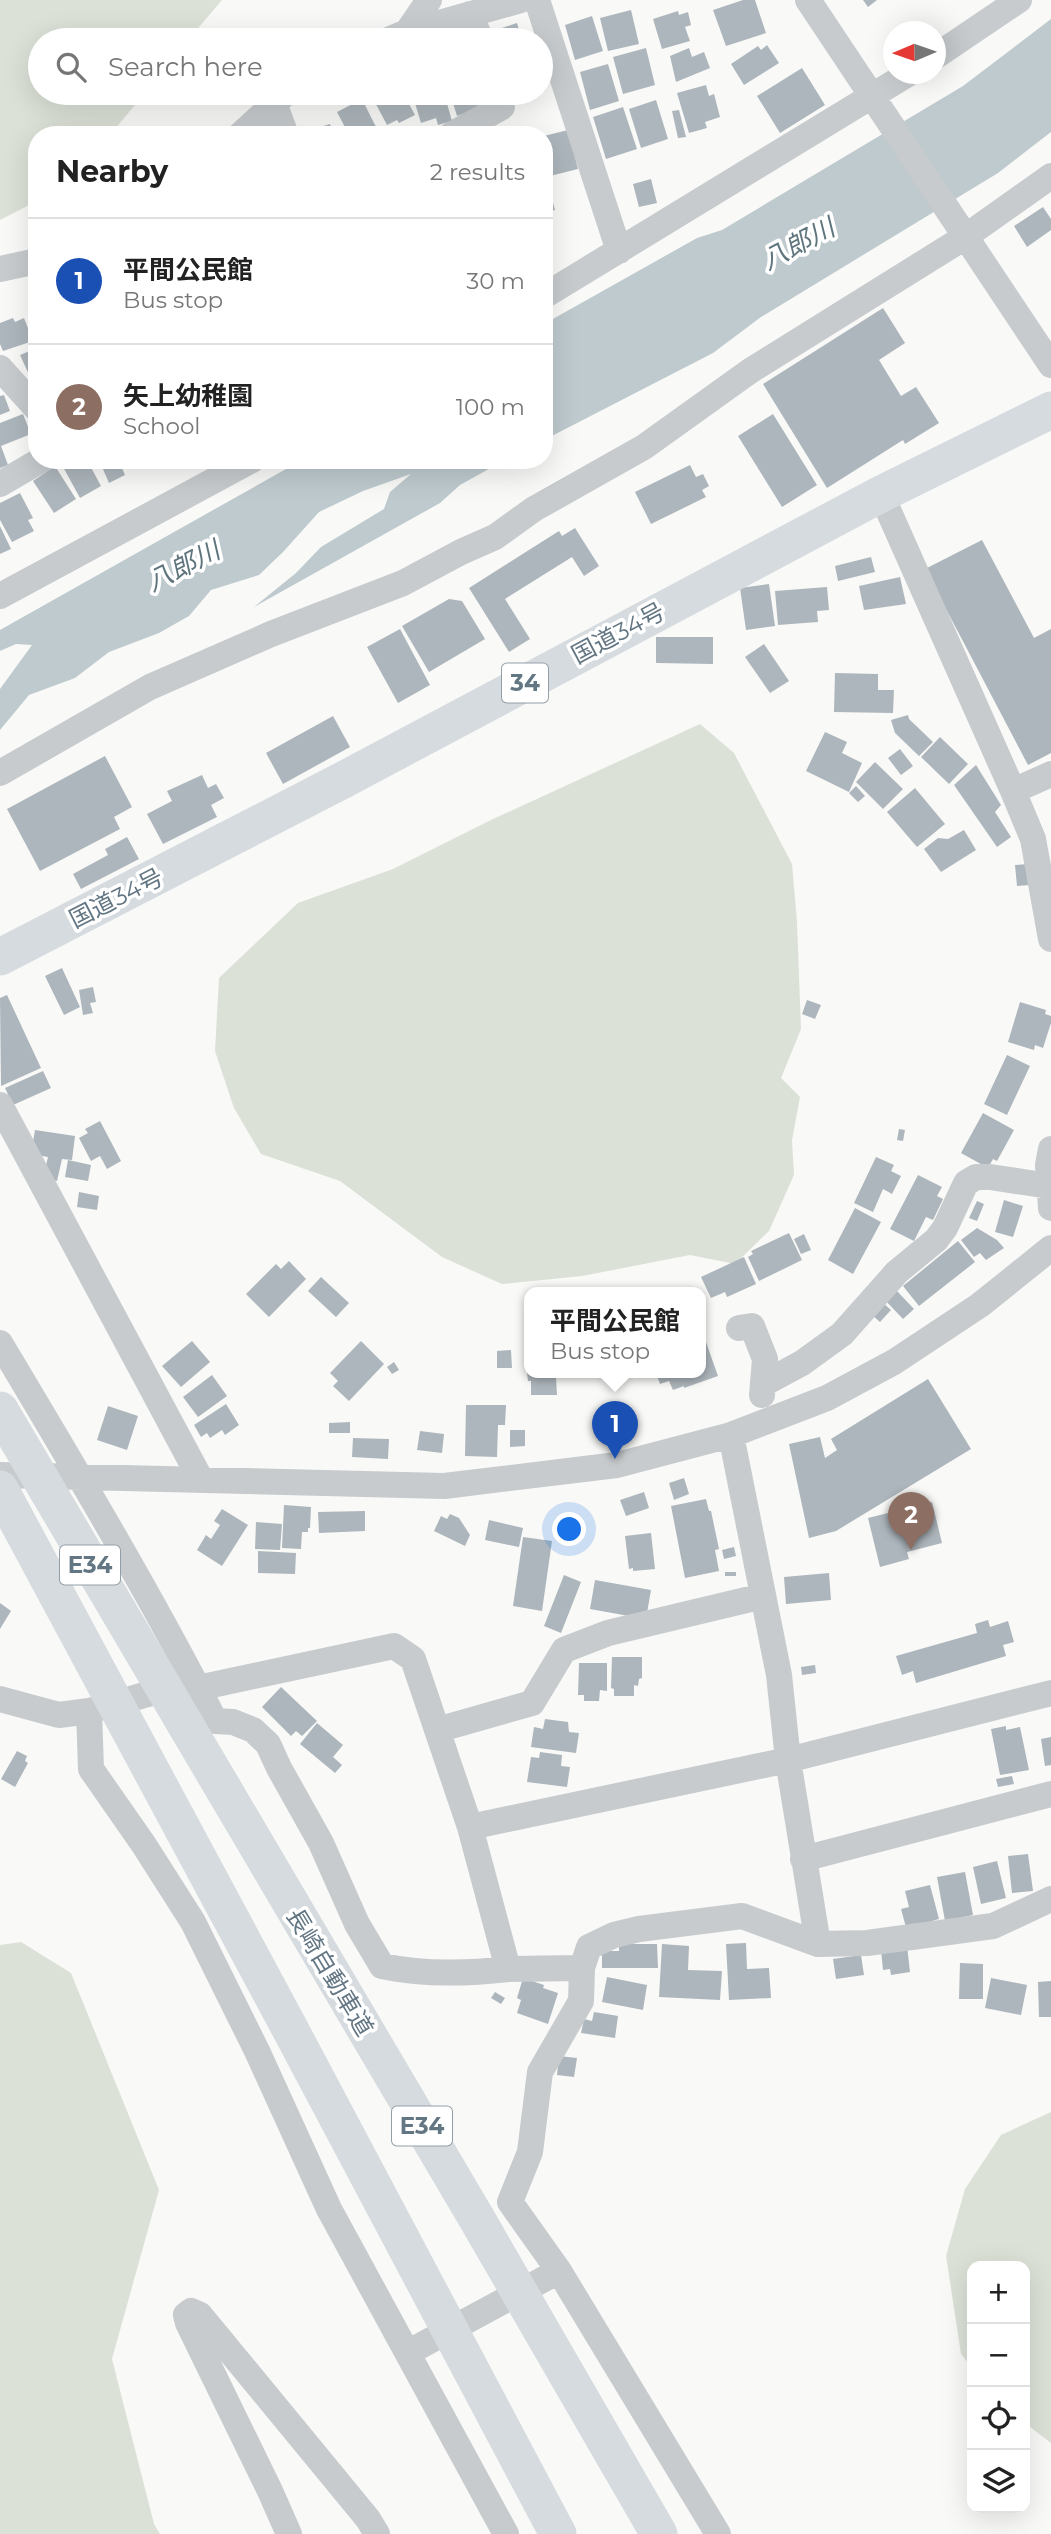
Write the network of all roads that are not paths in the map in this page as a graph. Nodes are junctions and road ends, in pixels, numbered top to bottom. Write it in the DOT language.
graph roads {
  1 [pos="429,0"];
  2 [pos="521,0"];
  3 [pos="537,0"];
  4 [pos="808,0"];
  5 [pos="1014,2"];
  6 [pos="470,14"];
  7 [pos="404,28"];
  8 [pos="424,28"];
  9 [pos="476,28"];
  10 [pos="546,28"];
  11 [pos="553,49"];
  12 [pos="946,49"];
  13 [pos="893,84"];
  14 [pos="871,98"];
  15 [pos="272,105"];
  16 [pos="281,105"];
  17 [pos="501,105"];
  18 [pos="250,126"];
  19 [pos="285,126"];
  20 [pos="467,126"];
  21 [pos="1051,176"];
  22 [pos="965,237"];
  23 [pos="619,251"];
  24 [pos="28,263"];
  25 [pos="0,269"];
  26 [pos="553,285"];
  27 [pos="1051,365"];
  28 [pos="0,368"];
  29 [pos="28,399"];
  30 [pos="1051,410"];
  31 [pos="28,468"];
  32 [pos="235,469"];
  33 [pos="0,484"];
  34 [pos="881,494"];
  35 [pos="0,596"];
  36 [pos="0,773"];
  37 [pos="1051,774"];
  38 [pos="1013,791"];
  39 [pos="1043,860"];
  40 [pos="1051,939"];
  41 [pos="0,957"];
  42 [pos="0,1105"];
  43 [pos="1051,1149"];
  44 [pos="1050,1197"];
  45 [pos="1051,1248"];
  46 [pos="739,1328"];
  47 [pos="0,1343"];
  48 [pos="763,1384"];
  49 [pos="0,1410"];
  50 [pos="769,1421"];
  51 [pos="731,1435"];
  52 [pos="0,1475"];
  53 [pos="79,1475"];
  54 [pos="200,1478"];
  55 [pos="0,1489"];
  56 [pos="763,1596"];
  57 [pos="196,1684"];
  58 [pos="1051,1693"];
  59 [pos="0,1699"];
  60 [pos="89,1711"];
  61 [pos="437,1730"];
  62 [pos="788,1760"];
  63 [pos="1051,1794"];
  64 [pos="470,1828"];
  65 [pos="803,1859"];
  66 [pos="1051,1899"];
  67 [pos="1016,1917"];
  68 [pos="1051,1917"];
  69 [pos="818,1944"];
  70 [pos="582,1968"];
  71 [pos="508,1969"];
  72 [pos="559,2271"];
  73 [pos="409,2352"];
  74 [pos="289,2534"];
  75 [pos="377,2534"];
  76 [pos="506,2534"];
  77 [pos="558,2534"];
  78 [pos="659,2534"];
  79 [pos="718,2534"];
  1 -- 7 [label="street"];
  2 -- 6 [label="street"];
  3 -- 10 [label="street"];
  4 -- 14 [label="street"];
  5 -- 12 [label="street"];
  6 -- 8 [label="street"];
  6 -- 9 [label="street"];
  11 -- 23 [label="street"];
  13 -- 14 [label="street"];
  14 -- 22 [label="street"];
  14 -- 23 [label="street"];
  15 -- 18 [label="street"];
  16 -- 19 [label="street"];
  17 -- 20 [label="street"];
  21 -- 22 [label="street"];
  22 -- 27 [label="street"];
  22 -- 36 [label="street"];
  23 -- 26 [label="street"];
  24 -- 25 [label="street"];
  28 -- 29 [label="street"];
  30 -- 34 [label="highway, 国道34号 / 34"];
  31 -- 33 [label="street"];
  32 -- 35 [label="street"];
  34 -- 38 [label="street"];
  34 -- 41 [label="highway, 国道34号 / 34"];
  37 -- 38 [label="street"];
  38 -- 39 [label="street"];
  39 -- 40 [label="street"];
  42 -- 54 [label="street"];
  43 -- 44 [label="street"];
  44 -- 48 [label="street"];
  45 -- 50 [label="street"];
  46 -- 48 [label="street"];
  47 -- 53 [label="street"];
  48 -- 50 [label="street"];
  49 -- 78 [label="highway, 長崎自動車道 / E34"];
  50 -- 51 [label="street"];
  51 -- 54 [label="street"];
  51 -- 56 [label="street"];
  52 -- 53 [label="street"];
  53 -- 54 [label="street"];
  53 -- 57 [label="street"];
  55 -- 77 [label="highway, E34"];
  56 -- 61 [label="street"];
  56 -- 62 [label="street"];
  57 -- 60 [label="street"];
  57 -- 61 [label="street"];
  57 -- 71 [label="street"];
  58 -- 62 [label="street"];
  59 -- 60 [label="street"];
  60 -- 73 [label="street"];
  61 -- 64 [label="street"];
  62 -- 64 [label="street"];
  62 -- 65 [label="street"];
  63 -- 65 [label="street"];
  64 -- 71 [label="street"];
  65 -- 69 [label="street"];
  66 -- 67 [label="street"];
  67 -- 68 [label="street"];
  67 -- 69 [label="street"];
  69 -- 70 [label="street"];
  70 -- 71 [label="street"];
  70 -- 72 [label="street"];
  72 -- 73 [label="street"];
  72 -- 79 [label="street"];
  73 -- 76 [label="street"];
  74 -- 75 [label="street"];
}
